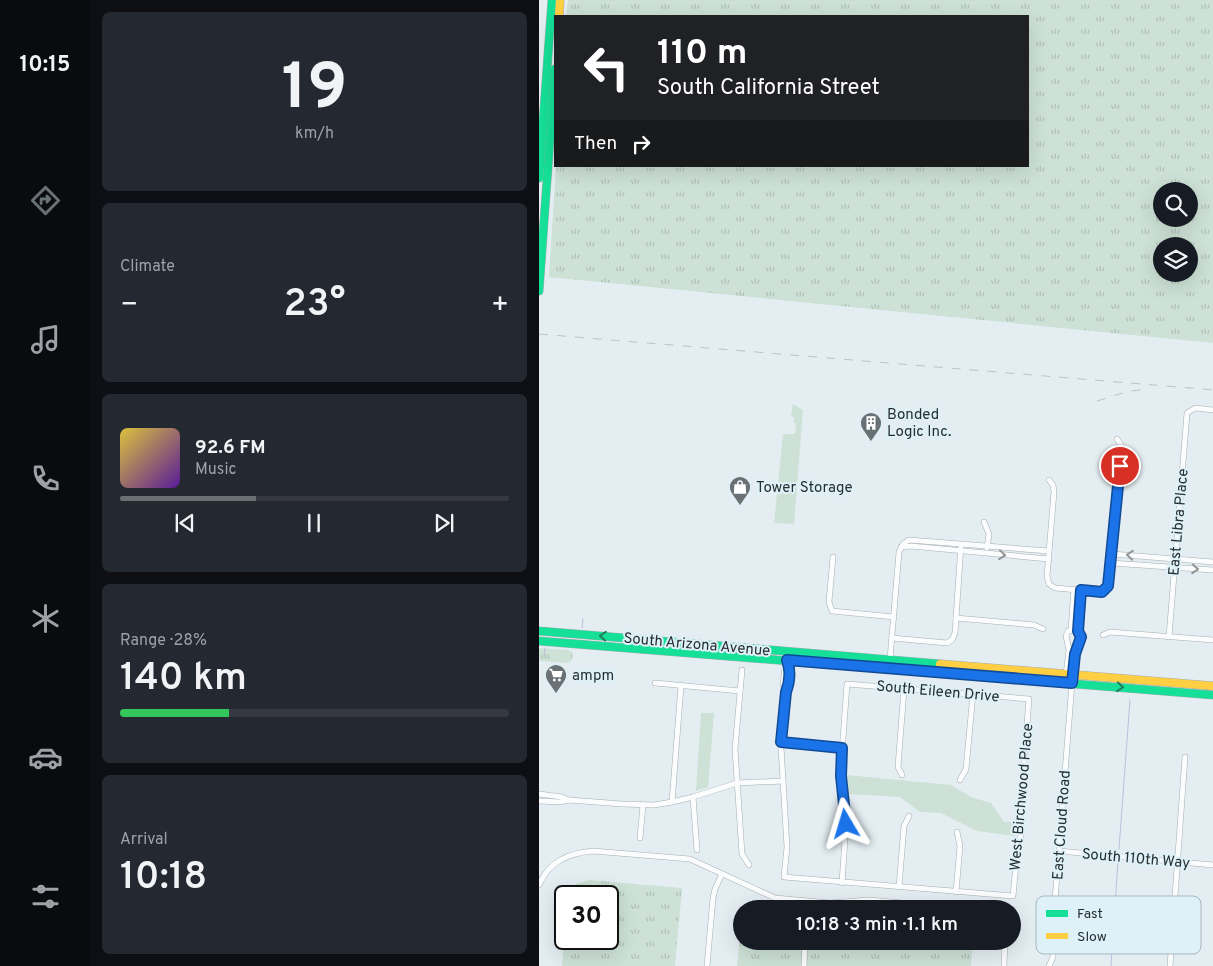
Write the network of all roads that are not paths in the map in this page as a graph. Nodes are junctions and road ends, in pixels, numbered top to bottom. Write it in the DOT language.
graph roads {
  1 [pos="552,0"];
  2 [pos="560,0"];
  3 [pos="559,15"];
  4 [pos="554,75"];
  5 [pos="542,143"];
  6 [pos="539,178"];
  7 [pos="539,291"];
  8 [pos="1213,410"];
  9 [pos="1117,440"];
  10 [pos="1049,480"];
  11 [pos="985,522"];
  12 [pos="986,545"];
  13 [pos="961,548"];
  14 [pos="1049,551"];
  15 [pos="987,553"];
  16 [pos="1112,554"];
  17 [pos="833,557"];
  18 [pos="1049,559"];
  19 [pos="1175,559"];
  20 [pos="1213,562"];
  21 [pos="1111,563"];
  22 [pos="1174,568"];
  23 [pos="1213,570"];
  24 [pos="1074,589"];
  25 [pos="1081,590"];
  26 [pos="894,617"];
  27 [pos="956,618"];
  28 [pos="1043,629"];
  29 [pos="1071,630"];
  30 [pos="539,631"];
  31 [pos="1078,631"];
  32 [pos="1103,635"];
  33 [pos="1169,637"];
  34 [pos="892,638"];
  35 [pos="539,640"];
  36 [pos="1213,640"];
  37 [pos="643,644"];
  38 [pos="787,651"];
  39 [pos="787,660"];
  40 [pos="890,660"];
  41 [pos="742,670"];
  42 [pos="1069,674"];
  43 [pos="655,683"];
  44 [pos="1068,683"];
  45 [pos="681,686"];
  46 [pos="1213,686"];
  47 [pos="904,689"];
  48 [pos="740,691"];
  49 [pos="973,694"];
  50 [pos="1213,695"];
  51 [pos="1029,698"];
  52 [pos="781,742"];
  53 [pos="842,748"];
  54 [pos="1185,757"];
  55 [pos="902,775"];
  56 [pos="960,780"];
  57 [pos="783,781"];
  58 [pos="737,783"];
  59 [pos="693,797"];
  60 [pos="542,798"];
  61 [pos="672,802"];
  62 [pos="643,805"];
  63 [pos="909,816"];
  64 [pos="957,832"];
  65 [pos="640,838"];
  66 [pos="697,850"];
  67 [pos="1059,851"];
  68 [pos="1177,861"];
  69 [pos="749,865"];
  70 [pos="1213,865"];
  71 [pos="722,874"];
  72 [pos="842,883"];
  73 [pos="539,886"];
  74 [pos="899,887"];
  75 [pos="957,892"];
  76 [pos="1056,896"];
  77 [pos="1175,896"];
  78 [pos="792,900"];
  79 [pos="805,950"];
  80 [pos="1005,950"];
  81 [pos="1053,954"];
  82 [pos="707,966"];
  83 [pos="804,966"];
  84 [pos="1004,966"];
  85 [pos="1049,966"];
  1 -- 5 [label="main road"];
  2 -- 3 [label="main road"];
  4 -- 5 [label="main road"];
  5 -- 6 [label="main road"];
  5 -- 7 [label="main road"];
  8 -- 19 [label="street, East Libra Place"];
  9 -- 16 [label="street"];
  10 -- 14 [label="street"];
  11 -- 12 [label="street"];
  12 -- 13 [label="street"];
  12 -- 14 [label="street"];
  12 -- 15 [label="street"];
  13 -- 15 [label="street"];
  13 -- 26 [label="street"];
  13 -- 27 [label="street"];
  14 -- 18 [label="street"];
  15 -- 18 [label="street, one-way"];
  19 -- 16 [label="street, one-way"];
  16 -- 21 [label="street"];
  17 -- 26 [label="street"];
  18 -- 24 [label="street"];
  19 -- 20 [label="street"];
  19 -- 22 [label="street, East Libra Place"];
  21 -- 22 [label="street"];
  21 -- 25 [label="street"];
  22 -- 23 [label="street, one-way"];
  22 -- 33 [label="street, East Libra Place"];
  24 -- 25 [label="street"];
  24 -- 29 [label="street"];
  25 -- 31 [label="street"];
  26 -- 34 [label="street"];
  27 -- 28 [label="street"];
  27 -- 34 [label="street"];
  29 -- 31 [label="street"];
  29 -- 42 [label="street"];
  37 -- 30 [label="main road, South Arizona Avenue, one-way"];
  31 -- 42 [label="street"];
  32 -- 33 [label="street"];
  33 -- 36 [label="street"];
  34 -- 40 [label="street"];
  35 -- 37 [label="main road, South Arizona Avenue"];
  37 -- 38 [label="main road, South Arizona Avenue"];
  37 -- 39 [label="main road, South Arizona Avenue"];
  38 -- 39 [label="street"];
  38 -- 40 [label="main road, South Arizona Avenue"];
  39 -- 44 [label="main road, South Arizona Avenue"];
  39 -- 52 [label="street"];
  40 -- 42 [label="main road, South Arizona Avenue"];
  41 -- 48 [label="street"];
  42 -- 44 [label="street, East Cloud Road"];
  42 -- 46 [label="main road, South Arizona Avenue"];
  43 -- 45 [label="street"];
  44 -- 50 [label="main road, South Arizona Avenue, one-way"];
  44 -- 67 [label="street, East Cloud Road"];
  45 -- 48 [label="street"];
  45 -- 61 [label="street"];
  47 -- 49 [label="street, South Eileen Drive"];
  47 -- 53 [label="street, South Eileen Drive"];
  47 -- 55 [label="street"];
  48 -- 58 [label="street"];
  49 -- 51 [label="street, South Eileen Drive"];
  49 -- 56 [label="street"];
  51 -- 75 [label="street, West Birchwood Place"];
  52 -- 53 [label="street"];
  52 -- 57 [label="street"];
  53 -- 72 [label="street"];
  54 -- 68 [label="street"];
  57 -- 58 [label="street"];
  57 -- 72 [label="street"];
  58 -- 59 [label="street"];
  58 -- 69 [label="street"];
  59 -- 61 [label="street"];
  59 -- 66 [label="street"];
  60 -- 62 [label="street"];
  61 -- 62 [label="street"];
  62 -- 65 [label="street"];
  63 -- 74 [label="street"];
  64 -- 75 [label="street"];
  67 -- 68 [label="street, South 110th Way"];
  67 -- 76 [label="street, East Cloud Road"];
  68 -- 70 [label="street, South 110th Way"];
  68 -- 77 [label="street"];
  71 -- 73 [label="street"];
  71 -- 78 [label="street"];
  71 -- 82 [label="street"];
  72 -- 74 [label="street"];
  74 -- 75 [label="street"];
  79 -- 83 [label="street"];
  80 -- 84 [label="street"];
  81 -- 85 [label="street, East Cloud Road"];
}
